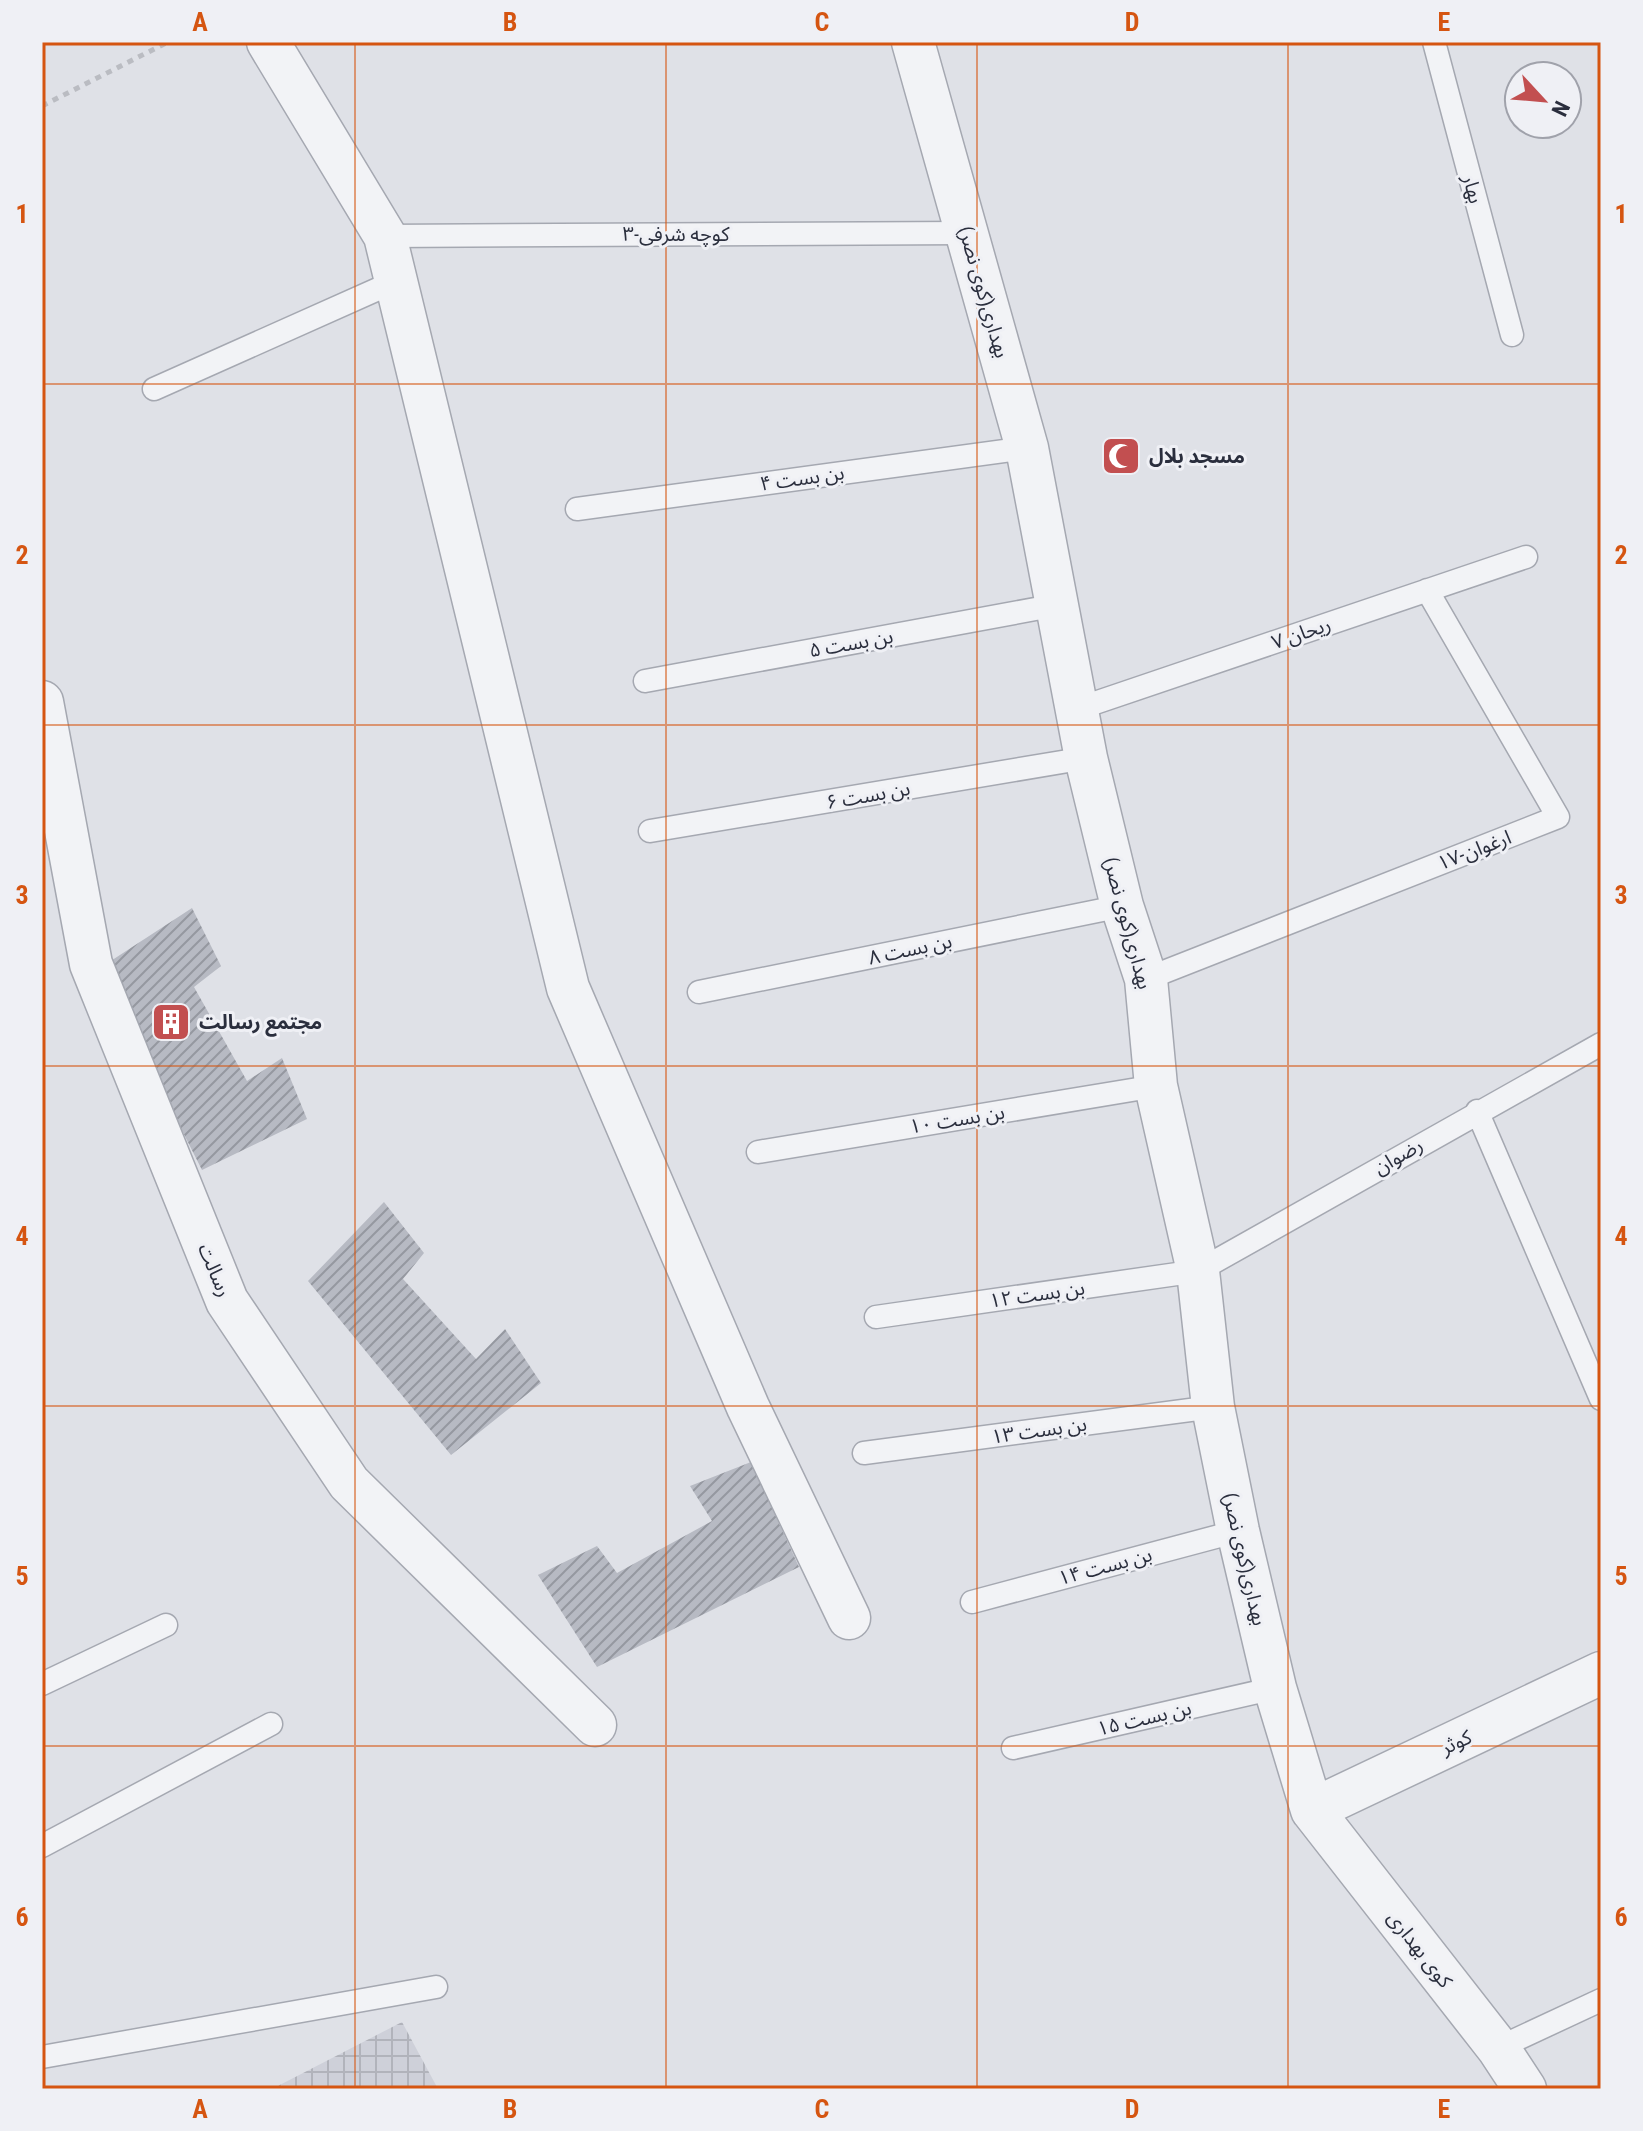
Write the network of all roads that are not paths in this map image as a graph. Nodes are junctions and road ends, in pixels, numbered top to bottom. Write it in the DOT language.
graph roads {
  1 [pos="268,42"];
  2 [pos="913,42"];
  3 [pos="1434,42"];
  4 [pos="967,233"];
  5 [pos="385,236"];
  6 [pos="396,281"];
  7 [pos="1512,335"];
  8 [pos="154,389"];
  9 [pos="1027,448"];
  10 [pos="577,509"];
  11 [pos="1526,557"];
  12 [pos="1427,590"];
  13 [pos="1057,605"];
  14 [pos="645,681"];
  15 [pos="42,702"];
  16 [pos="1077,709"];
  17 [pos="1086,758"];
  18 [pos="650,831"];
  19 [pos="56,846"];
  20 [pos="1122,906"];
  21 [pos="1146,979"];
  22 [pos="699,992"];
  23 [pos="1601,1044"];
  24 [pos="1156,1086"];
  25 [pos="1477,1111"];
  26 [pos="758,1152"];
  27 [pos="1198,1271"];
  28 [pos="876,1317"];
  29 [pos="1601,1399"];
  30 [pos="1213,1407"];
  31 [pos="864,1453"];
  32 [pos="1238,1531"];
  33 [pos="972,1602"];
  34 [pos="849,1618"];
  35 [pos="166,1625"];
  36 [pos="1601,1673"];
  37 [pos="42,1684"];
  38 [pos="1275,1688"];
  39 [pos="271,1724"];
  40 [pos="595,1725"];
  41 [pos="1013,1748"];
  42 [pos="1312,1810"];
  43 [pos="42,1846"];
  44 [pos="436,1987"];
  45 [pos="1601,2000"];
  46 [pos="1498,2048"];
  47 [pos="42,2057"];
  48 [pos="1525,2089"];
  1 -- 5 [label="street"];
  2 -- 4 [label="street, بهداری(کوی نصر)"];
  3 -- 7 [label="lane, بهار"];
  4 -- 5 [label="lane, کوچه شرفی-۳"];
  4 -- 9 [label="street, بهداری(کوی نصر)"];
  5 -- 6 [label="street"];
  6 -- 8 [label="lane"];
  6 -- 34 [label="street"];
  9 -- 10 [label="lane, بن بست ۴"];
  9 -- 13 [label="street, بهداری(کوی نصر)"];
  11 -- 12 [label="lane, ریحان ۷"];
  12 -- 16 [label="lane, ریحان ۷"];
  12 -- 21 [label="lane, ارغوان-۱۷"];
  13 -- 14 [label="lane, بن بست ۵"];
  13 -- 16 [label="street, بهداری(کوی نصر)"];
  15 -- 19 [label="street, رسالت"];
  16 -- 17 [label="street, بهداری(کوی نصر)"];
  17 -- 18 [label="lane, بن بست ۶"];
  17 -- 20 [label="street, بهداری(کوی نصر)"];
  19 -- 40 [label="street, رسالت"];
  20 -- 21 [label="street, بهداری(کوی نصر)"];
  20 -- 22 [label="lane, بن بست ۸"];
  21 -- 24 [label="street, بهداری(کوی نصر)"];
  23 -- 25 [label="lane, رضوان"];
  24 -- 26 [label="lane, بن بست ۱۰"];
  24 -- 27 [label="street, بهداری(کوی نصر)"];
  25 -- 27 [label="lane, رضوان"];
  25 -- 29 [label="lane"];
  27 -- 28 [label="lane, بن بست ۱۲"];
  27 -- 30 [label="street, بهداری(کوی نصر)"];
  30 -- 31 [label="lane, بن بست ۱۳"];
  30 -- 32 [label="street, بهداری(کوی نصر)"];
  32 -- 33 [label="lane, بن بست ۱۴"];
  32 -- 38 [label="street, بهداری(کوی نصر)"];
  35 -- 37 [label="lane"];
  36 -- 42 [label="street, کوثر"];
  38 -- 41 [label="lane, بن بست ۱۵"];
  38 -- 42 [label="street, بهداری(کوی نصر)"];
  39 -- 43 [label="lane"];
  42 -- 46 [label="street, کوی بهداری"];
  44 -- 47 [label="lane"];
  45 -- 46 [label="lane"];
  46 -- 48 [label="street, کوی بهداری"];
}
